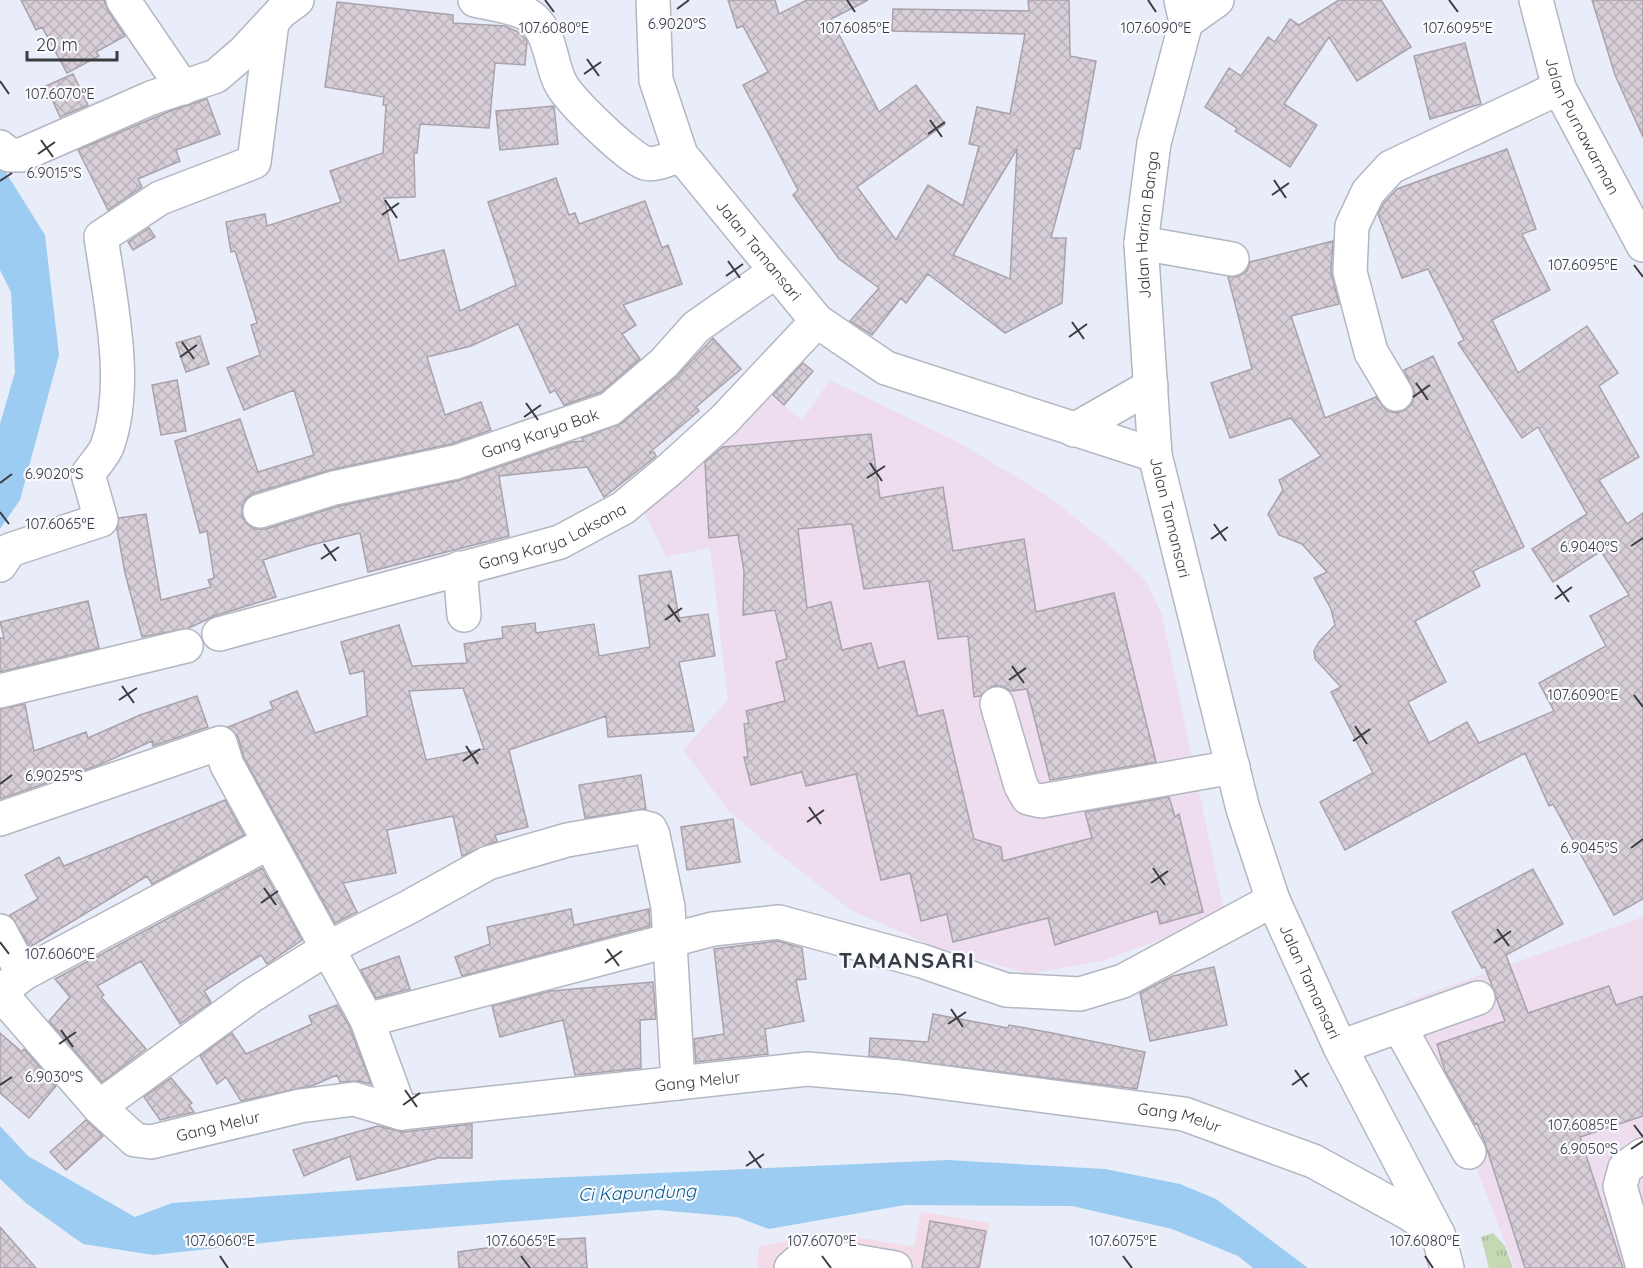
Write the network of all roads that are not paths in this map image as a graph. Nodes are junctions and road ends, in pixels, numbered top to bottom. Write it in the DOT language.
graph roads {
  1 [pos="123,0"];
  2 [pos="297,0"];
  3 [pos="475,0"];
  4 [pos="653,0"];
  5 [pos="1217,0"];
  6 [pos="1536,0"];
  7 [pos="1184,11"];
  8 [pos="272,22"];
  9 [pos="183,88"];
  10 [pos="1559,88"];
  11 [pos="11,151"];
  12 [pos="681,155"];
  13 [pos="1141,243"];
  14 [pos="1643,245"];
  15 [pos="1232,259"];
  16 [pos="776,271"];
  17 [pos="817,321"];
  18 [pos="1150,386"];
  19 [pos="1396,394"];
  20 [pos="1074,430"];
  21 [pos="1155,455"];
  22 [pos="260,511"];
  23 [pos="0,565"];
  24 [pos="460,568"];
  25 [pos="464,615"];
  26 [pos="219,634"];
  27 [pos="186,646"];
  28 [pos="0,691"];
  29 [pos="997,704"];
  30 [pos="1233,766"];
  31 [pos="0,819"];
  32 [pos="268,843"];
  33 [pos="1273,900"];
  34 [pos="0,931"];
  35 [pos="671,942"];
  36 [pos="328,948"];
  37 [pos="8,986"];
  38 [pos="1478,998"];
  39 [pos="367,1020"];
  40 [pos="1399,1026"];
  41 [pos="1340,1047"];
  42 [pos="678,1083"];
  43 [pos="99,1107"];
  44 [pos="400,1113"];
  45 [pos="1469,1152"];
  46 [pos="1643,1155"];
  47 [pos="1438,1234"];
  48 [pos="1643,1267"];
  49 [pos="791,1268"];
  50 [pos="895,1268"];
  51 [pos="1447,1268"];
  1 -- 9 [label="street"];
  2 -- 8 [label="street"];
  3 -- 12 [label="street"];
  4 -- 12 [label="street, Jalan Tamansari"];
  5 -- 7 [label="street"];
  6 -- 10 [label="street, Jalan Purnawarman"];
  7 -- 13 [label="street, Jalan Harian Banga"];
  8 -- 9 [label="street"];
  8 -- 23 [label="street"];
  9 -- 11 [label="street"];
  10 -- 14 [label="street, Jalan Purnawarman"];
  10 -- 19 [label="street"];
  12 -- 16 [label="street, Jalan Tamansari"];
  13 -- 15 [label="street"];
  13 -- 18 [label="street, Jalan Harian Banga"];
  16 -- 17 [label="street, Jalan Tamansari"];
  16 -- 22 [label="street, Gang Karya Bak"];
  17 -- 20 [label="street, Jalan Tamansari"];
  17 -- 24 [label="street, Gang Karya Laksana"];
  18 -- 20 [label="street"];
  18 -- 21 [label="street, Jalan Harian Banga"];
  20 -- 21 [label="street, Jalan Tamansari"];
  21 -- 30 [label="street, Jalan Tamansari"];
  24 -- 25 [label="street"];
  24 -- 26 [label="street, Gang Karya Laksana"];
  27 -- 28 [label="street"];
  29 -- 30 [label="street"];
  30 -- 33 [label="street, Jalan Tamansari"];
  31 -- 32 [label="street"];
  32 -- 36 [label="street"];
  32 -- 37 [label="street"];
  33 -- 35 [label="street"];
  33 -- 41 [label="street, Jalan Tamansari"];
  34 -- 37 [label="street, Gang Melur"];
  35 -- 36 [label="street"];
  35 -- 39 [label="street"];
  35 -- 42 [label="street"];
  36 -- 39 [label="street"];
  36 -- 43 [label="street"];
  37 -- 43 [label="street, Gang Melur"];
  38 -- 40 [label="street"];
  39 -- 44 [label="street"];
  40 -- 41 [label="street"];
  40 -- 45 [label="street"];
  41 -- 47 [label="street, Jalan Tamansari"];
  42 -- 44 [label="street, Gang Melur"];
  42 -- 47 [label="street, Gang Melur"];
  43 -- 44 [label="street, Gang Melur"];
  46 -- 48 [label="street"];
  47 -- 51 [label="street, Jalan Tamansari"];
  49 -- 50 [label="street"];
}
